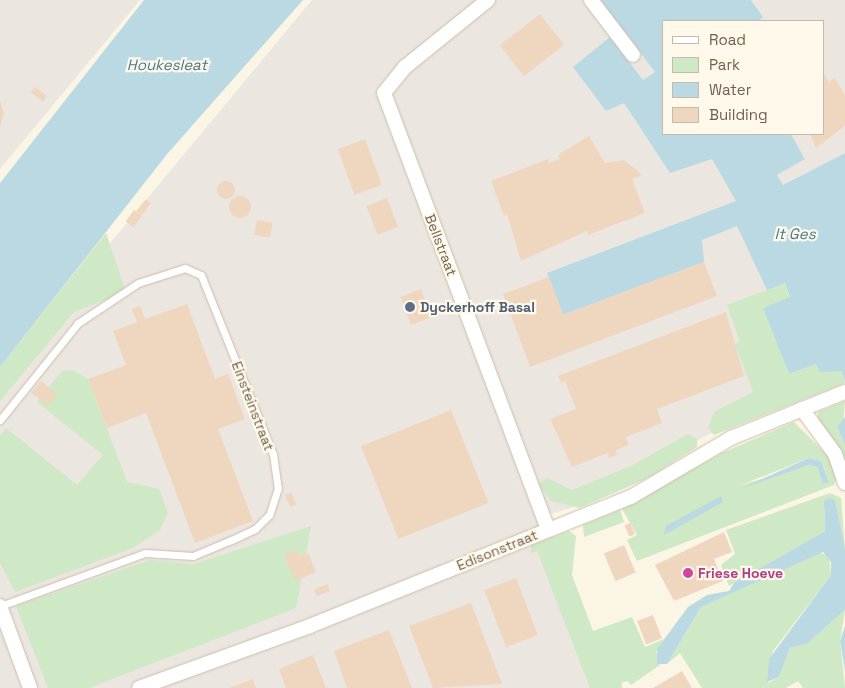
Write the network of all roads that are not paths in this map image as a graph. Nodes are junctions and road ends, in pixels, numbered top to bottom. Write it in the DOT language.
graph roads {
  1 [pos="488,0"];
  2 [pos="591,0"];
  3 [pos="634,55"];
  4 [pos="845,392"];
  5 [pos="802,409"];
  6 [pos="0,420"];
  7 [pos="845,483"];
  8 [pos="548,529"];
  9 [pos="0,606"];
  10 [pos="30,688"];
  11 [pos="139,688"];
  1 -- 8 [label="street, Bellstraat"];
  2 -- 3 [label="street"];
  4 -- 5 [label="street, Edisonstraat"];
  5 -- 7 [label="street"];
  5 -- 8 [label="street, Edisonstraat"];
  6 -- 9 [label="lane, Einsteinstraat"];
  8 -- 11 [label="street, Edisonstraat"];
  9 -- 10 [label="street, Einsteinstraat"];
}
